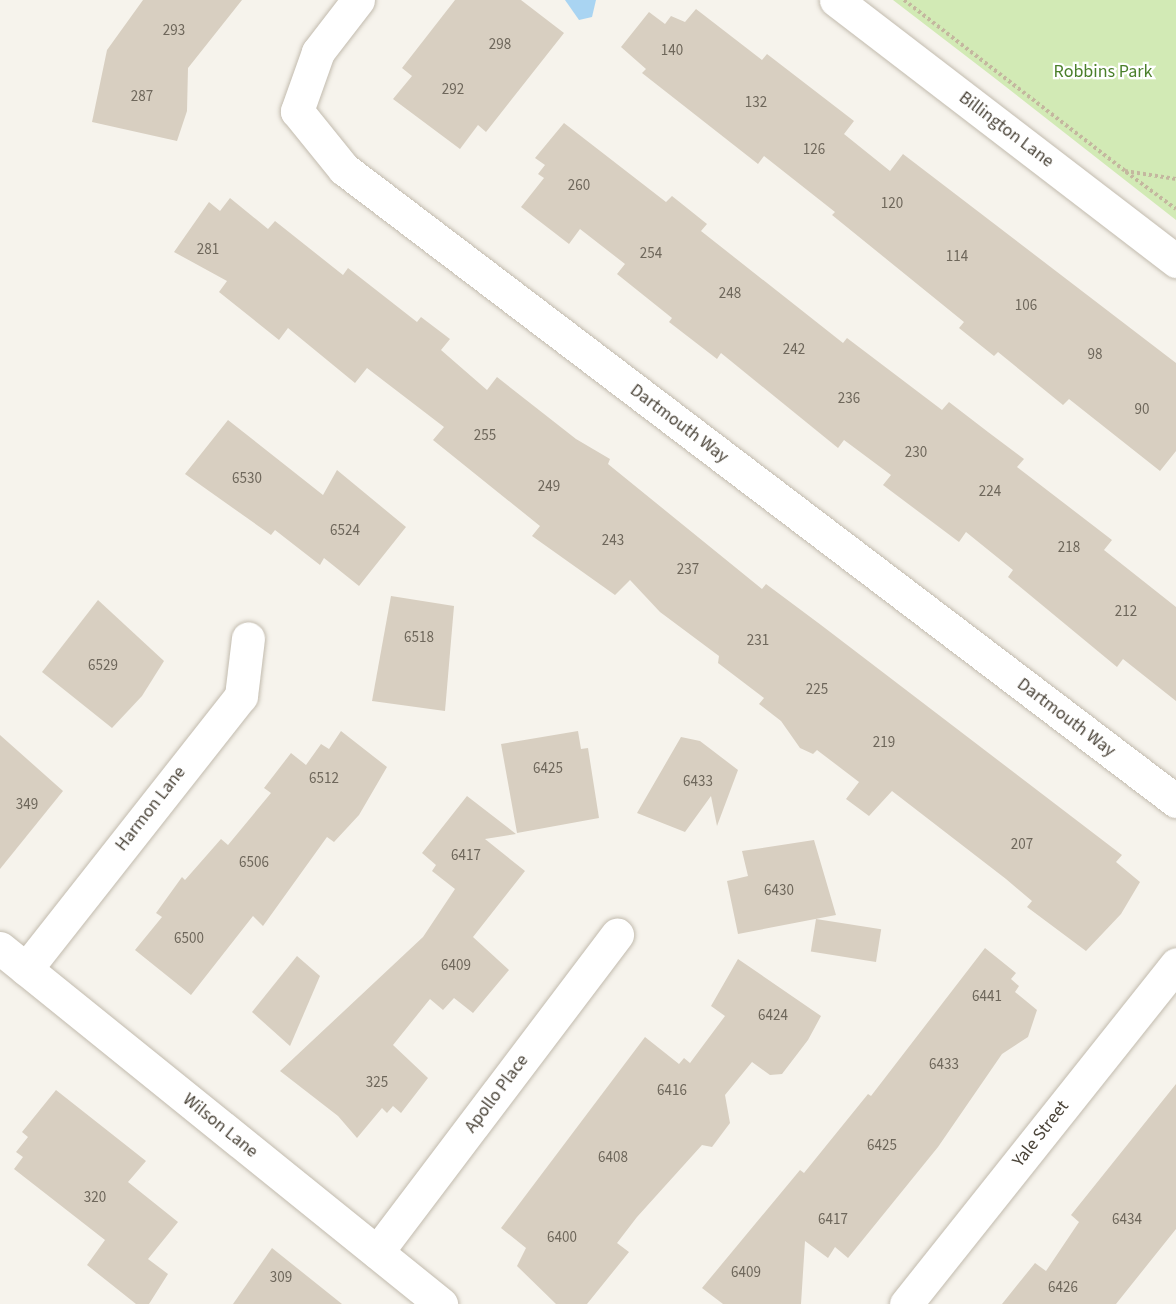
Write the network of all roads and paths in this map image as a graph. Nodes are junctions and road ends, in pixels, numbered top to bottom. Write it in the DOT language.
graph roads {
  1 [pos="358,0"];
  2 [pos="836,0"];
  3 [pos="904,0"];
  4 [pos="1125,171"];
  5 [pos="1176,179"];
  6 [pos="1176,209"];
  7 [pos="1176,261"];
  8 [pos="248,638"];
  9 [pos="1176,801"];
  10 [pos="617,935"];
  11 [pos="0,948"];
  12 [pos="1176,964"];
  13 [pos="26,969"];
  14 [pos="377,1252"];
  15 [pos="435,1302"];
  16 [pos="906,1304"];
  1 -- 9 [label="street, Dartmouth Way"];
  2 -- 7 [label="street, Billington Lane"];
  3 -- 4 [label="path"];
  4 -- 5 [label="path"];
  4 -- 6 [label="path"];
  8 -- 13 [label="street, Harmon Lane"];
  10 -- 14 [label="street, Apollo Place"];
  11 -- 13 [label="street, Wilson Lane"];
  12 -- 16 [label="street, Yale Street"];
  13 -- 14 [label="street, Wilson Lane"];
  14 -- 15 [label="street, Wilson Lane"];
}
